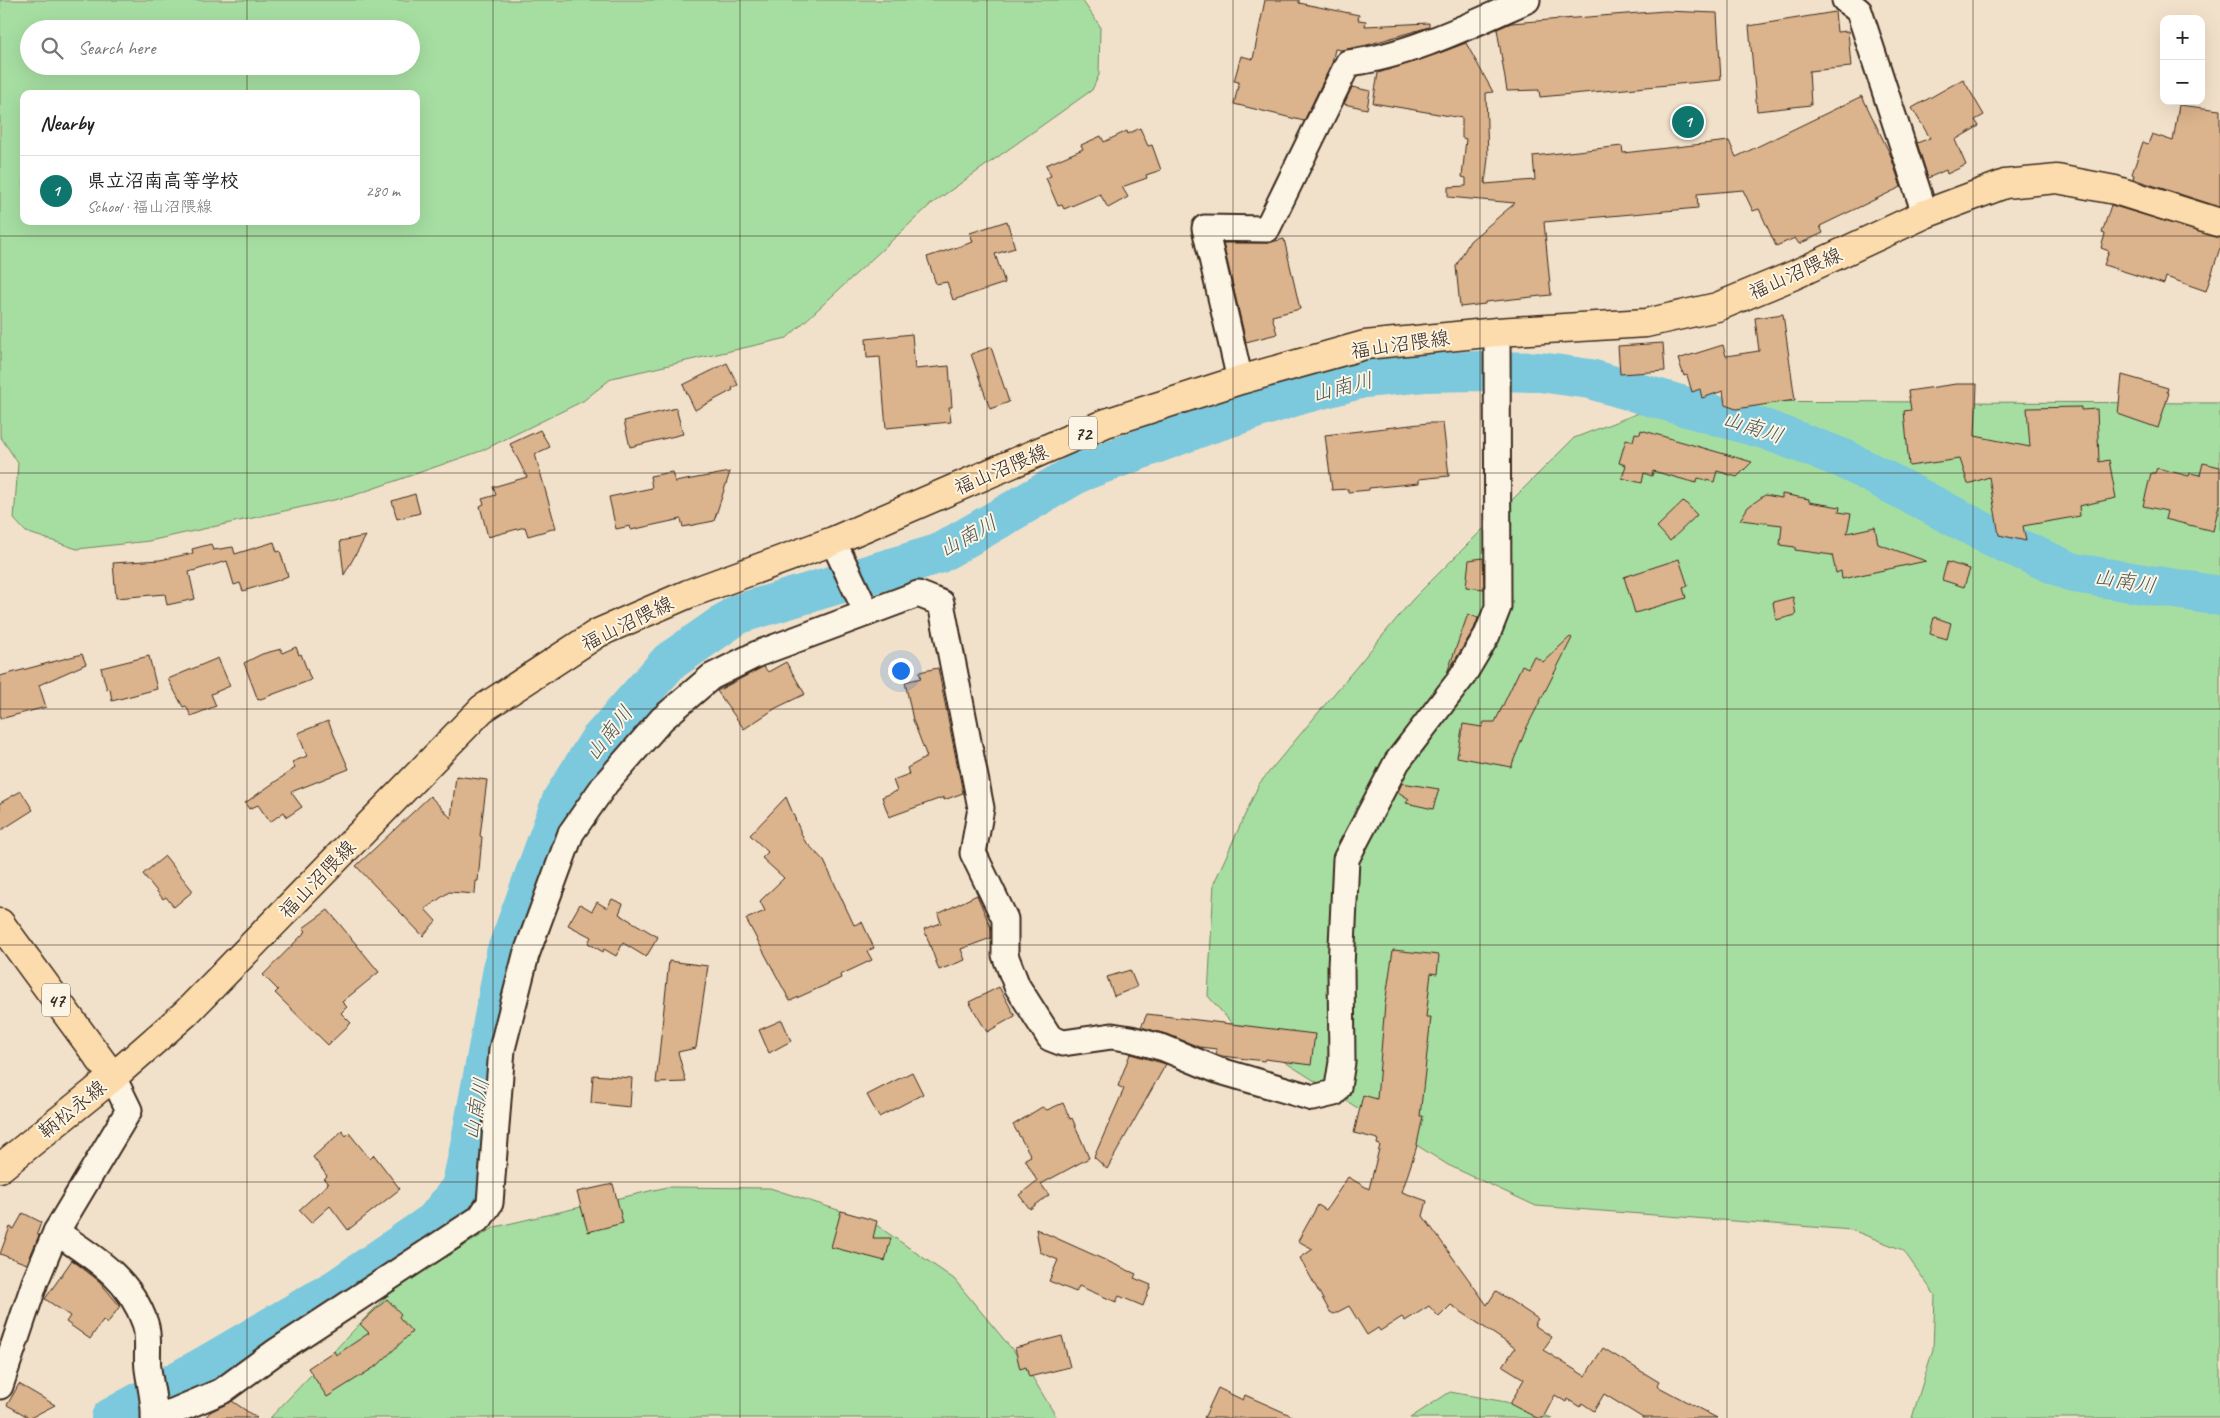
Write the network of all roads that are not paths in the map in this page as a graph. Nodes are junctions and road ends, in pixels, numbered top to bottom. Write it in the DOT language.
graph roads {
  1 [pos="1527,0"];
  2 [pos="1845,0"];
  3 [pos="1924,214"];
  4 [pos="2220,223"];
  5 [pos="1497,340"];
  6 [pos="1240,380"];
  7 [pos="833,541"];
  8 [pos="865,610"];
  9 [pos="0,923"];
  10 [pos="113,1077"];
  11 [pos="0,1168"];
  12 [pos="56,1232"];
  13 [pos="0,1386"];
  14 [pos="156,1414"];
  1 -- 6 [label="street"];
  2 -- 3 [label="street"];
  3 -- 4 [label="main road, 福山沼隈線 / 72"];
  3 -- 5 [label="main road, 福山沼隈線 / 72"];
  5 -- 6 [label="main road, 福山沼隈線 / 72"];
  5 -- 8 [label="street"];
  6 -- 7 [label="main road, 福山沼隈線 / 72"];
  7 -- 8 [label="street"];
  7 -- 10 [label="main road, 福山沼隈線 / 72"];
  8 -- 14 [label="street"];
  9 -- 10 [label="main road, 鞆松永線 / 47"];
  10 -- 11 [label="main road, 鞆松永線"];
  10 -- 12 [label="street"];
  12 -- 13 [label="street"];
  12 -- 14 [label="street"];
}
